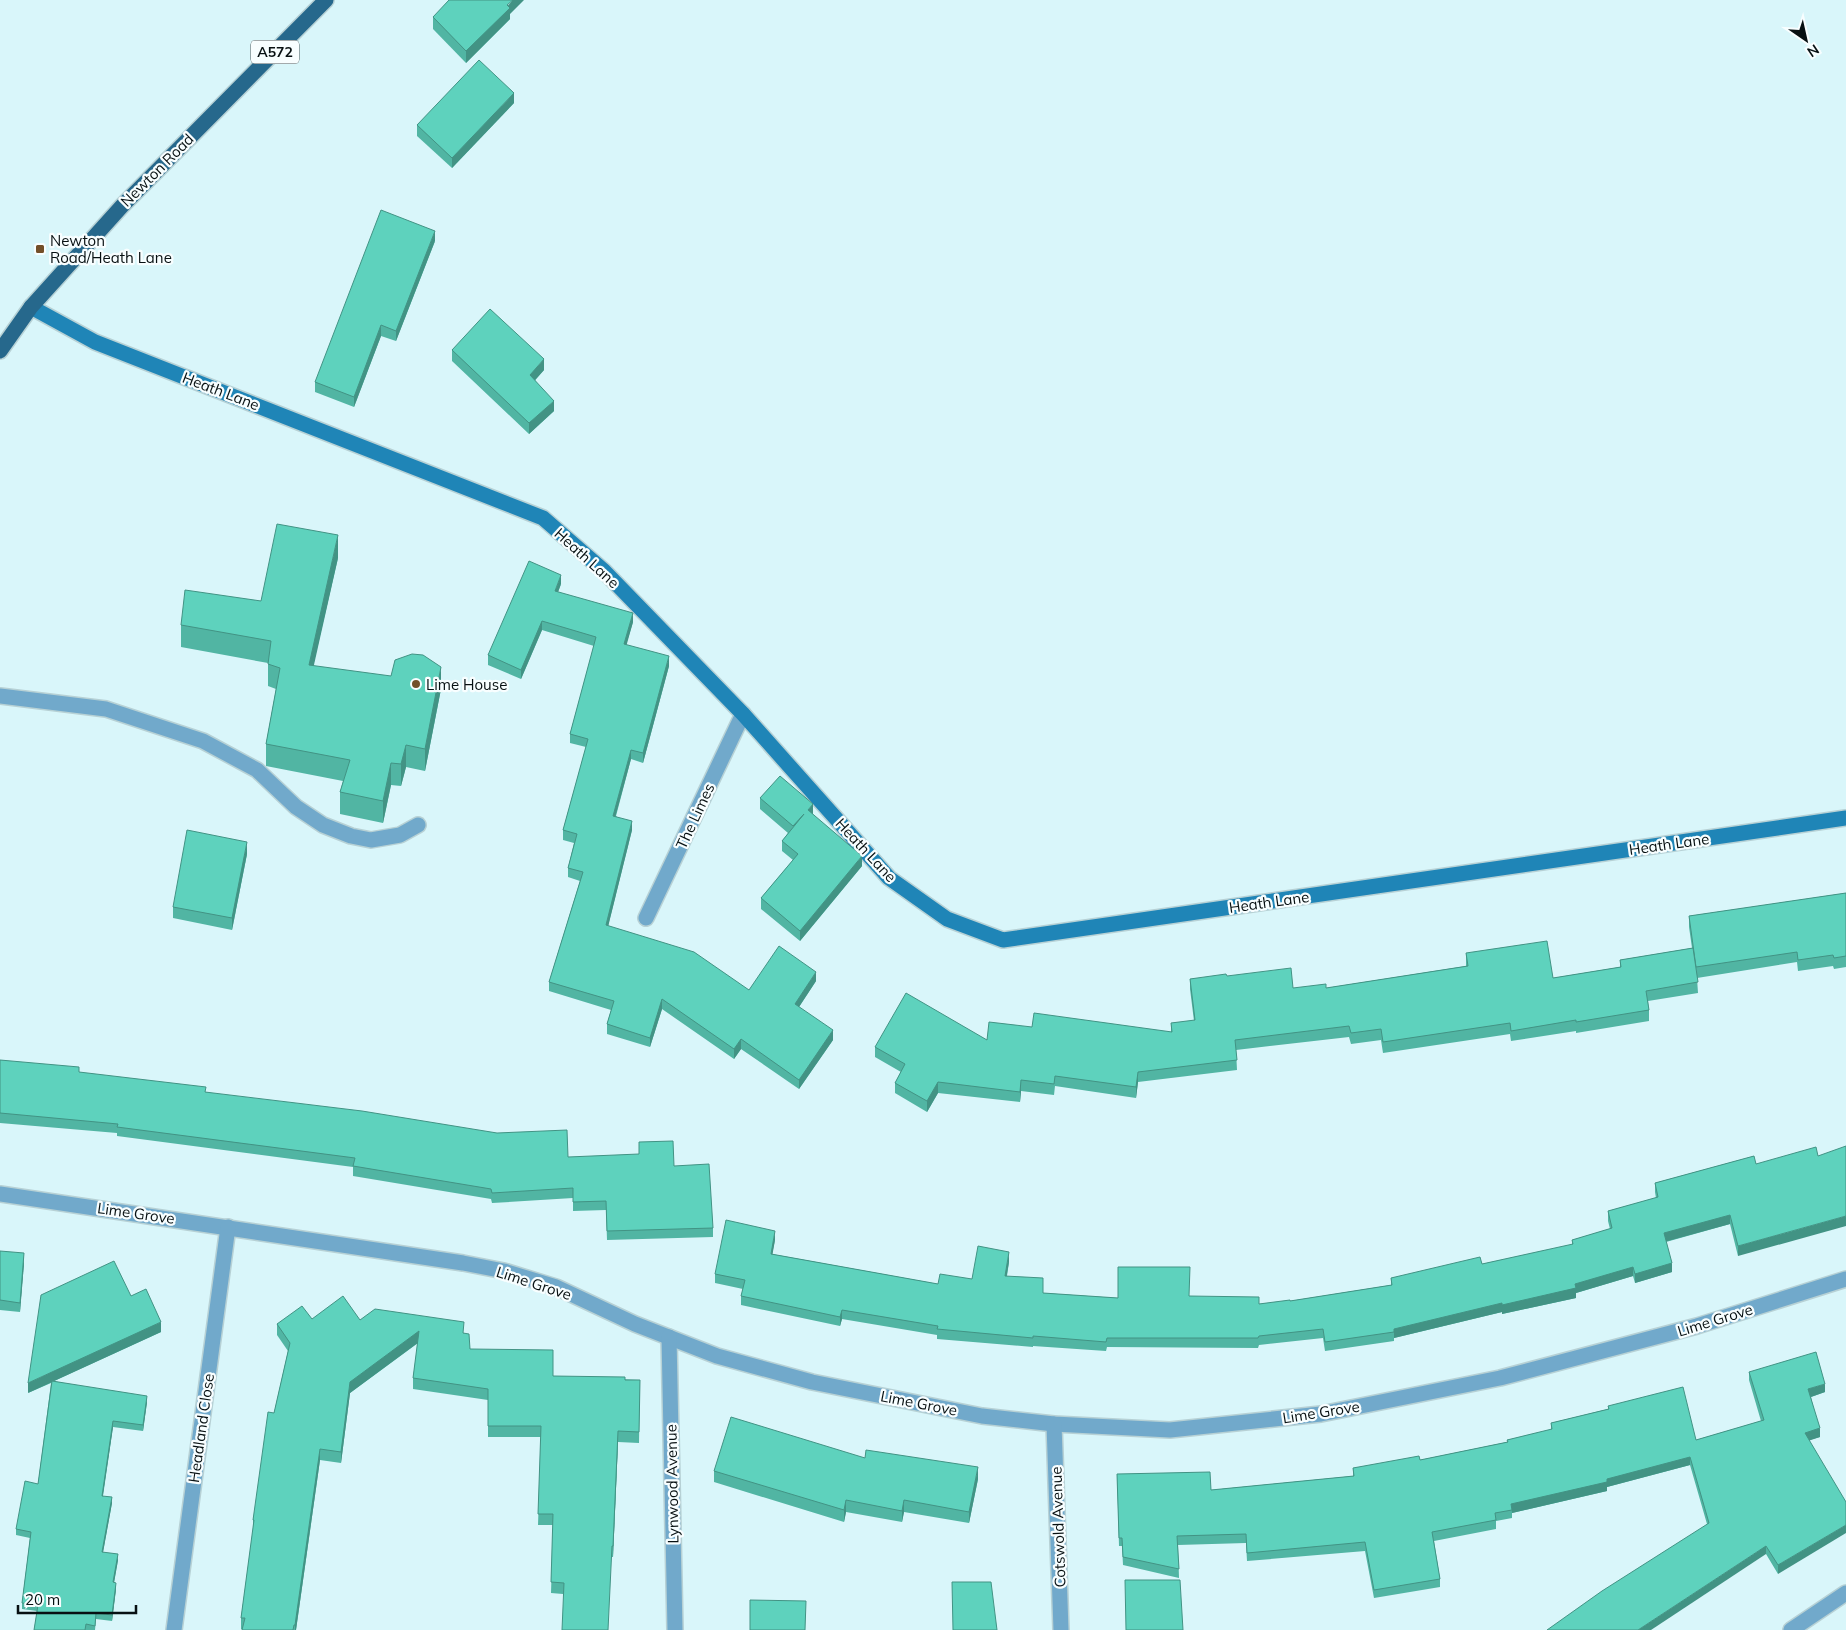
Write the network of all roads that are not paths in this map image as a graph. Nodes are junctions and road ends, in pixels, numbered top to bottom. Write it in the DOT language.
graph roads {
  1 [pos="326,0"];
  2 [pos="31,307"];
  3 [pos="0,350"];
  4 [pos="0,696"];
  5 [pos="743,714"];
  6 [pos="1846,818"];
  7 [pos="418,825"];
  8 [pos="646,918"];
  9 [pos="0,1194"];
  10 [pos="228,1226"];
  11 [pos="1846,1279"];
  12 [pos="669,1337"];
  13 [pos="1054,1424"];
  14 [pos="1846,1593"];
  15 [pos="174,1630"];
  16 [pos="675,1630"];
  17 [pos="1061,1630"];
  18 [pos="1790,1630"];
  1 -- 2 [label="main road, Newton Road / A572"];
  2 -- 3 [label="main road, Newton Road / A572"];
  2 -- 5 [label="street, Heath Lane"];
  4 -- 7 [label="street"];
  5 -- 6 [label="street, Heath Lane"];
  5 -- 8 [label="street, The Limes"];
  9 -- 10 [label="street, Lime Grove"];
  10 -- 12 [label="street, Lime Grove"];
  10 -- 15 [label="street, Headland Close"];
  11 -- 13 [label="street, Lime Grove"];
  12 -- 13 [label="street, Lime Grove"];
  12 -- 16 [label="street, Lynwood Avenue"];
  13 -- 17 [label="street, Cotswold Avenue"];
  14 -- 18 [label="street"];
}
